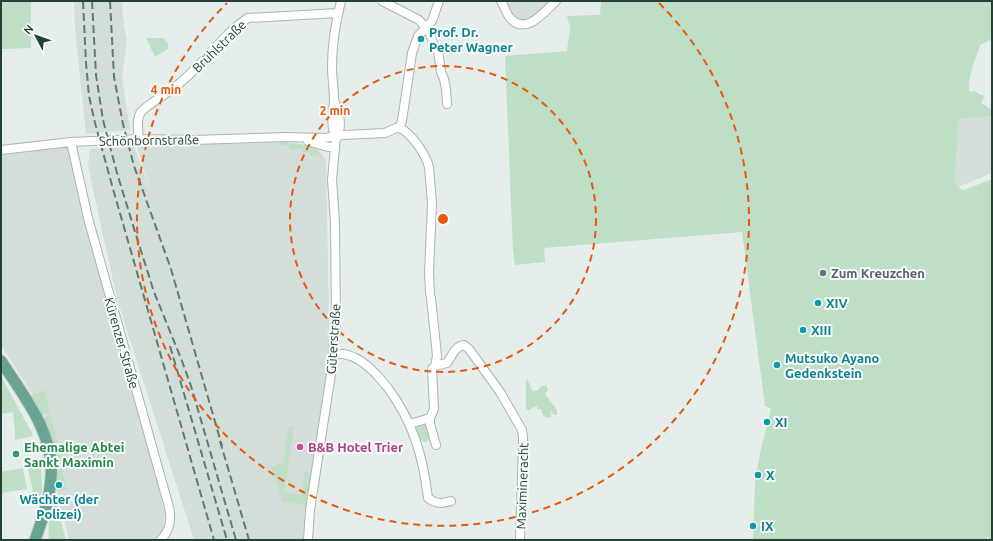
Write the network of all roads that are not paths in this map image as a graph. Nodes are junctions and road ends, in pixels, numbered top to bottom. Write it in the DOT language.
graph roads {
  1 [pos="340,1"];
  2 [pos="382,1"];
  3 [pos="439,1"];
  4 [pos="501,1"];
  5 [pos="556,1"];
  6 [pos="338,12"];
  7 [pos="426,28"];
  8 [pos="447,104"];
  9 [pos="399,128"];
  10 [pos="336,137"];
  11 [pos="298,138"];
  12 [pos="139,139"];
  13 [pos="72,142"];
  14 [pos="335,148"];
  15 [pos="1,150"];
  16 [pos="334,354"];
  17 [pos="1,360"];
  18 [pos="435,366"];
  19 [pos="430,418"];
  20 [pos="410,424"];
  21 [pos="436,445"];
  22 [pos="451,501"];
  23 [pos="43,517"];
  24 [pos="35,540"];
  25 [pos="44,540"];
  26 [pos="161,540"];
  27 [pos="308,540"];
  28 [pos="520,540"];
  1 -- 6 [label="street, Güterstraße"];
  2 -- 7 [label="street"];
  3 -- 7 [label="street"];
  4 -- 5 [label="street"];
  6 -- 10 [label="street, Güterstraße"];
  6 -- 12 [label="street, Brühlstraße"];
  7 -- 8 [label="street"];
  7 -- 9 [label="street"];
  9 -- 10 [label="street, Schönbornstraße"];
  9 -- 18 [label="street"];
  10 -- 11 [label="street, Schönbornstraße"];
  10 -- 14 [label="street, Güterstraße"];
  11 -- 12 [label="street, Schönbornstraße"];
  11 -- 14 [label="street, Schönbornstraße"];
  12 -- 13 [label="street, Schönbornstraße"];
  13 -- 15 [label="street, Schönbornstraße"];
  13 -- 26 [label="street, Kürenzer Straße"];
  14 -- 16 [label="street, Güterstraße"];
  16 -- 20 [label="street"];
  16 -- 27 [label="street, Güterstraße"];
  17 -- 23 [label="main road"];
  18 -- 19 [label="street"];
  18 -- 28 [label="street, Maximineracht"];
  19 -- 20 [label="street"];
  19 -- 21 [label="street"];
  20 -- 22 [label="street"];
  23 -- 24 [label="main road"];
  23 -- 25 [label="main road"];
}
